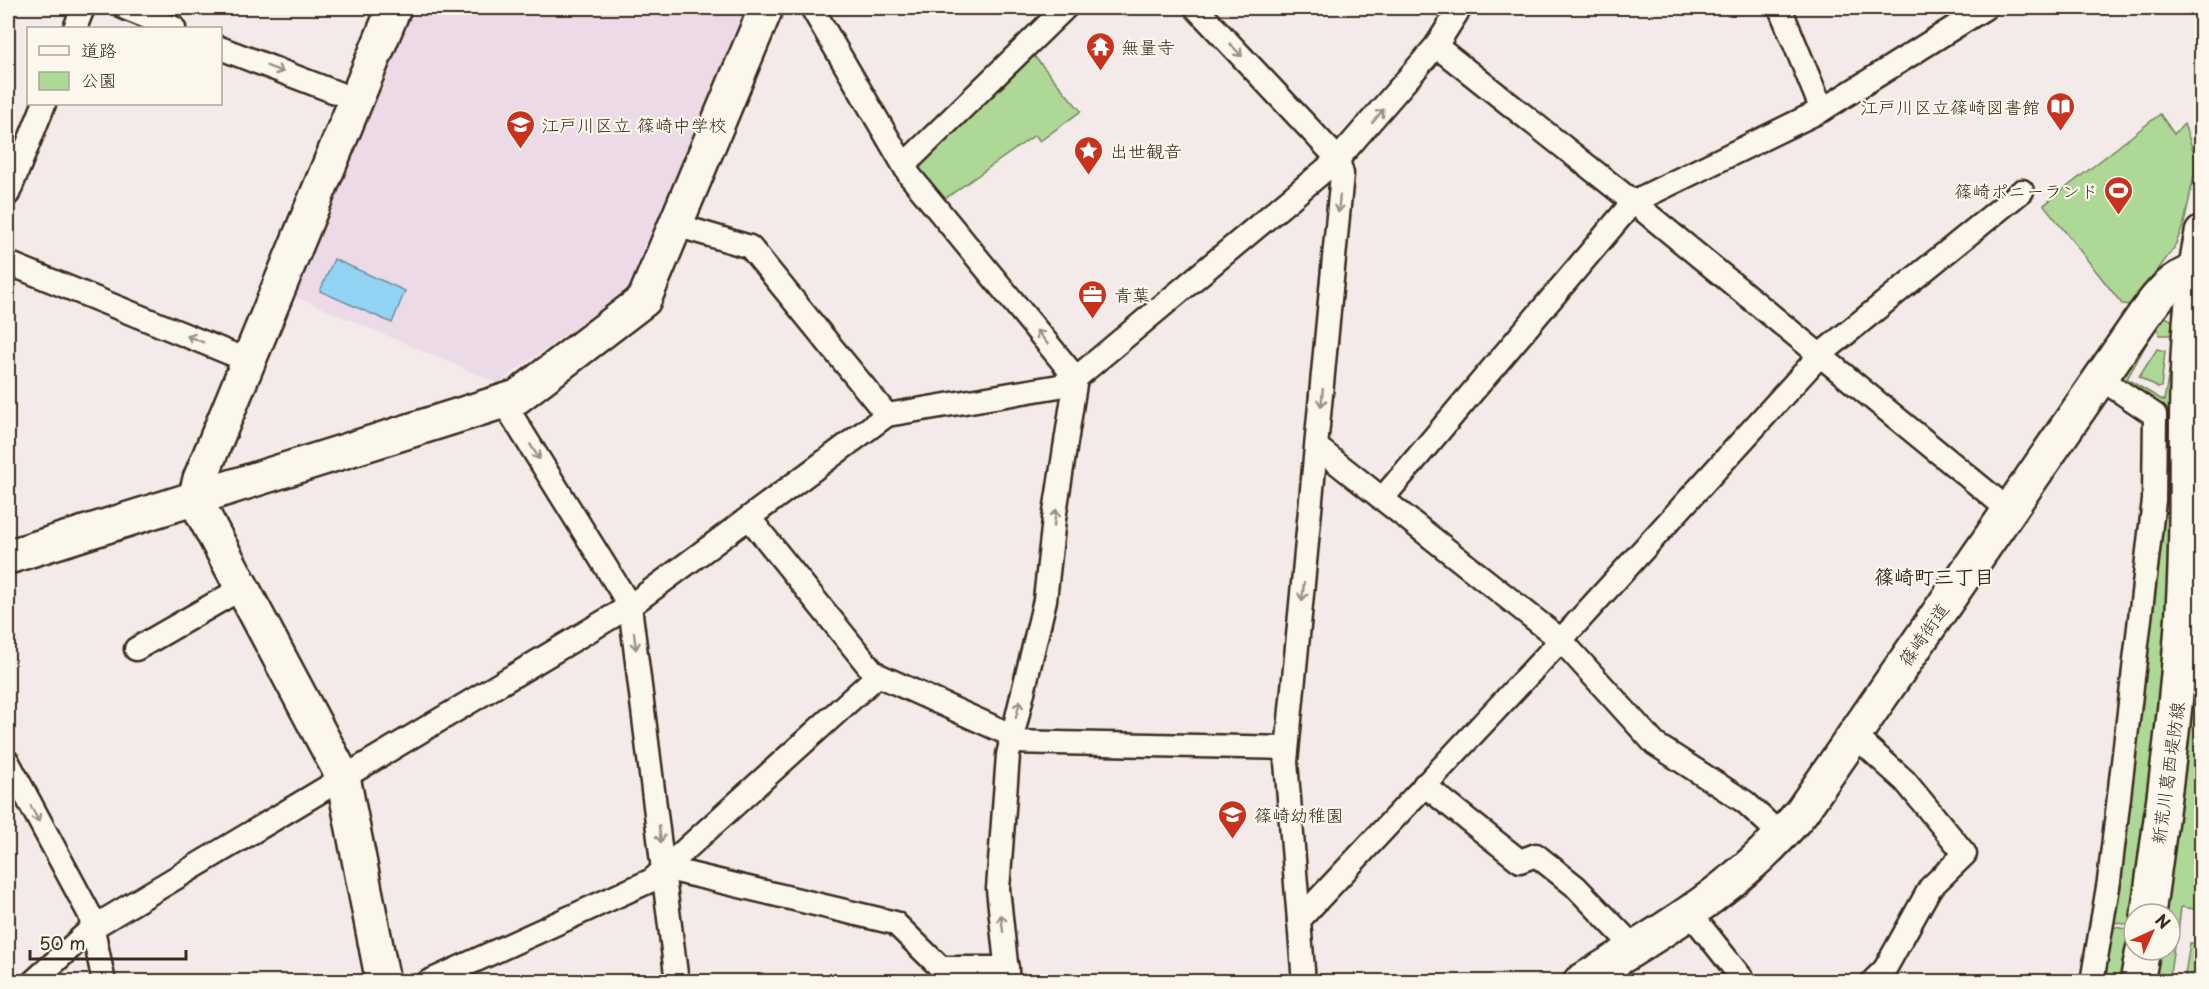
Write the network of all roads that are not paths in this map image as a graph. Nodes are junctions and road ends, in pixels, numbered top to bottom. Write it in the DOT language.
graph roads {
  1 [pos="83,8"];
  2 [pos="125,8"];
  3 [pos="394,8"];
  4 [pos="766,8"];
  5 [pos="812,8"];
  6 [pos="1065,8"];
  7 [pos="1196,8"];
  8 [pos="1460,8"];
  9 [pos="1779,8"];
  10 [pos="1985,8"];
  11 [pos="75,27"];
  12 [pos="172,27"];
  13 [pos="1436,46"];
  14 [pos="222,49"];
  15 [pos="356,100"];
  16 [pos="44,105"];
  17 [pos="1822,110"];
  18 [pos="1338,159"];
  19 [pos="904,165"];
  20 [pos="2022,191"];
  21 [pos="8,194"];
  22 [pos="1633,202"];
  23 [pos="676,225"];
  24 [pos="2202,233"];
  25 [pos="8,262"];
  26 [pos="2194,272"];
  27 [pos="1821,354"];
  28 [pos="249,361"];
  29 [pos="1076,378"];
  30 [pos="2100,378"];
  31 [pos="2194,381"];
  32 [pos="504,403"];
  33 [pos="887,415"];
  34 [pos="1318,448"];
  35 [pos="195,499"];
  36 [pos="1382,499"];
  37 [pos="2010,511"];
  38 [pos="750,519"];
  39 [pos="8,558"];
  40 [pos="242,588"];
  41 [pos="630,606"];
  42 [pos="1561,640"];
  43 [pos="136,649"];
  44 [pos="878,675"];
  45 [pos="1854,735"];
  46 [pos="1011,739"];
  47 [pos="1287,748"];
  48 [pos="10,771"];
  49 [pos="343,777"];
  50 [pos="1424,785"];
  51 [pos="1782,836"];
  52 [pos="664,868"];
  53 [pos="2150,902"];
  54 [pos="1691,914"];
  55 [pos="1299,920"];
  56 [pos="92,928"];
  57 [pos="1635,948"];
  58 [pos="2140,962"];
  59 [pos="1007,975"];
  60 [pos="33,981"];
  61 [pos="104,981"];
  62 [pos="383,981"];
  63 [pos="428,981"];
  64 [pos="677,981"];
  65 [pos="1304,981"];
  66 [pos="1580,981"];
  67 [pos="1745,981"];
  68 [pos="1872,981"];
  69 [pos="2092,981"];
  70 [pos="2137,981"];
  1 -- 11 [label="street"];
  2 -- 12 [label="street"];
  3 -- 15 [label="street"];
  4 -- 23 [label="street"];
  5 -- 19 [label="street"];
  6 -- 19 [label="street"];
  7 -- 18 [label="street, one-way"];
  8 -- 13 [label="street"];
  9 -- 17 [label="street"];
  10 -- 17 [label="street"];
  18 -- 13 [label="street, one-way"];
  13 -- 22 [label="street"];
  14 -- 15 [label="street, one-way"];
  15 -- 28 [label="street"];
  16 -- 21 [label="street"];
  17 -- 22 [label="street"];
  18 -- 29 [label="street"];
  18 -- 34 [label="street, one-way"];
  29 -- 19 [label="street, one-way"];
  20 -- 27 [label="street"];
  22 -- 27 [label="street"];
  22 -- 36 [label="street"];
  23 -- 32 [label="street"];
  23 -- 33 [label="street"];
  24 -- 26 [label="street"];
  28 -- 25 [label="street, one-way"];
  26 -- 30 [label="street, 篠崎街道"];
  26 -- 31 [label="street, 新荒川葛西堤防線"];
  27 -- 37 [label="street"];
  27 -- 42 [label="street"];
  28 -- 35 [label="street"];
  29 -- 33 [label="street"];
  46 -- 29 [label="street, one-way"];
  30 -- 37 [label="street, 篠崎街道"];
  30 -- 69 [label="street"];
  31 -- 53 [label="street, 新荒川葛西堤防線"];
  32 -- 35 [label="street"];
  32 -- 41 [label="street, one-way"];
  33 -- 38 [label="street"];
  34 -- 36 [label="street"];
  34 -- 47 [label="street, one-way"];
  35 -- 39 [label="street"];
  35 -- 40 [label="street"];
  36 -- 42 [label="street"];
  37 -- 45 [label="street, 篠崎街道"];
  38 -- 41 [label="street"];
  38 -- 44 [label="street"];
  40 -- 43 [label="street"];
  40 -- 49 [label="street"];
  41 -- 49 [label="street"];
  41 -- 52 [label="street, one-way"];
  42 -- 50 [label="street"];
  42 -- 51 [label="street"];
  44 -- 46 [label="street"];
  44 -- 52 [label="street"];
  45 -- 51 [label="street, 篠崎街道"];
  45 -- 68 [label="street"];
  46 -- 47 [label="street"];
  59 -- 46 [label="street, one-way"];
  47 -- 55 [label="street"];
  48 -- 56 [label="street, one-way"];
  49 -- 56 [label="street"];
  49 -- 62 [label="street"];
  50 -- 55 [label="street"];
  50 -- 57 [label="street"];
  51 -- 54 [label="street, 篠崎街道"];
  52 -- 59 [label="street"];
  52 -- 63 [label="street"];
  52 -- 64 [label="street"];
  54 -- 57 [label="street, 篠崎街道"];
  54 -- 67 [label="street"];
  55 -- 65 [label="street"];
  56 -- 60 [label="street"];
  56 -- 61 [label="street"];
  57 -- 66 [label="street, 篠崎街道"];
  58 -- 70 [label="street"];
}
